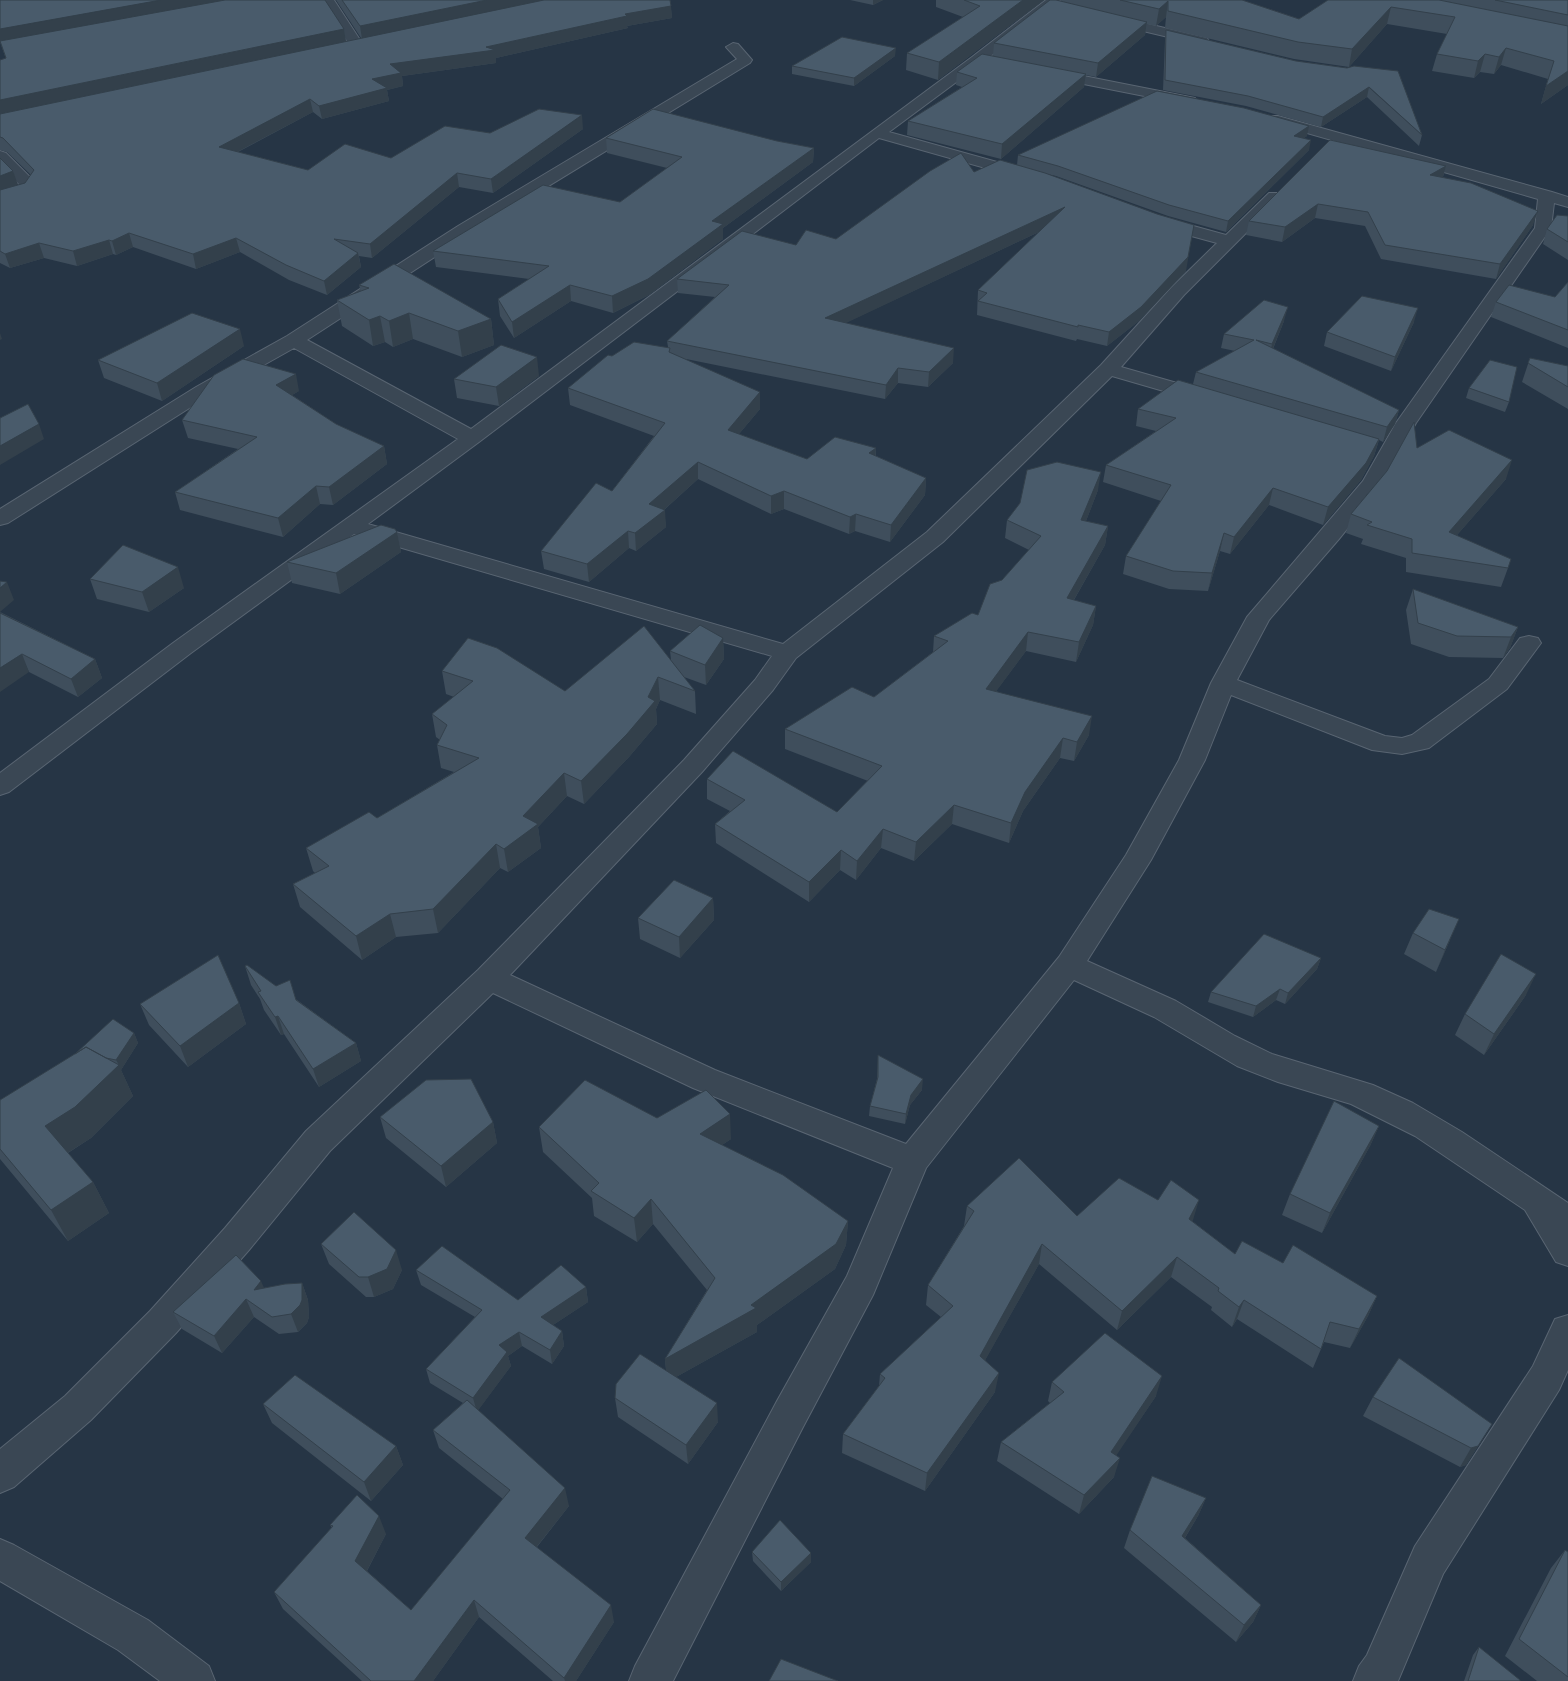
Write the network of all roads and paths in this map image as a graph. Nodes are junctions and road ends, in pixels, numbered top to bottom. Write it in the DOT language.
graph roads {
  1 [pos="328,0"];
  2 [pos="1056,5"];
  3 [pos="1098,16"];
  4 [pos="1219,46"];
  5 [pos="733,47"];
  6 [pos="339,50"];
  7 [pos="1034,70"];
  8 [pos="1201,103"];
  9 [pos="1255,114"];
  10 [pos="876,133"];
  11 [pos="1333,137"];
  12 [pos="1321,151"];
  13 [pos="0,156"];
  14 [pos="1041,179"];
  15 [pos="1285,187"];
  16 [pos="1546,195"];
  17 [pos="0,199"];
  18 [pos="1568,202"];
  19 [pos="1146,216"];
  20 [pos="1229,241"];
  21 [pos="294,340"];
  22 [pos="1108,369"];
  23 [pos="1220,402"];
  24 [pos="472,438"];
  25 [pos="0,518"];
  26 [pos="351,526"];
  27 [pos="1529,643"];
  28 [pos="787,654"];
  29 [pos="1223,683"];
  30 [pos="0,786"];
  31 [pos="1069,965"];
  32 [pos="489,978"];
  33 [pos="912,1161"];
  34 [pos="1535,1200"];
  35 [pos="1568,1222"];
  36 [pos="1568,1251"];
  37 [pos="1568,1332"];
  38 [pos="0,1474"];
  39 [pos="0,1559"];
  40 [pos="194,1681"];
  41 [pos="650,1681"];
  42 [pos="1374,1681"];
  1 -- 6 [label="street"];
  2 -- 10 [label="street"];
  3 -- 4 [label="street"];
  5 -- 21 [label="street"];
  7 -- 8 [label="street"];
  9 -- 11 [label="street"];
  10 -- 14 [label="street"];
  10 -- 24 [label="street"];
  11 -- 12 [label="street"];
  11 -- 16 [label="street"];
  13 -- 17 [label="street"];
  15 -- 20 [label="street"];
  16 -- 18 [label="street"];
  16 -- 29 [label="street"];
  19 -- 20 [label="street"];
  20 -- 22 [label="street"];
  21 -- 24 [label="street"];
  21 -- 25 [label="street"];
  22 -- 23 [label="street"];
  22 -- 28 [label="street"];
  24 -- 26 [label="street"];
  26 -- 28 [label="street"];
  26 -- 30 [label="street"];
  27 -- 29 [label="street"];
  28 -- 32 [label="street"];
  29 -- 31 [label="street"];
  31 -- 33 [label="street"];
  31 -- 34 [label="street"];
  32 -- 33 [label="street"];
  32 -- 38 [label="street"];
  33 -- 41 [label="street"];
  34 -- 35 [label="street"];
  34 -- 36 [label="street"];
  37 -- 42 [label="street"];
  39 -- 40 [label="street"];
}
